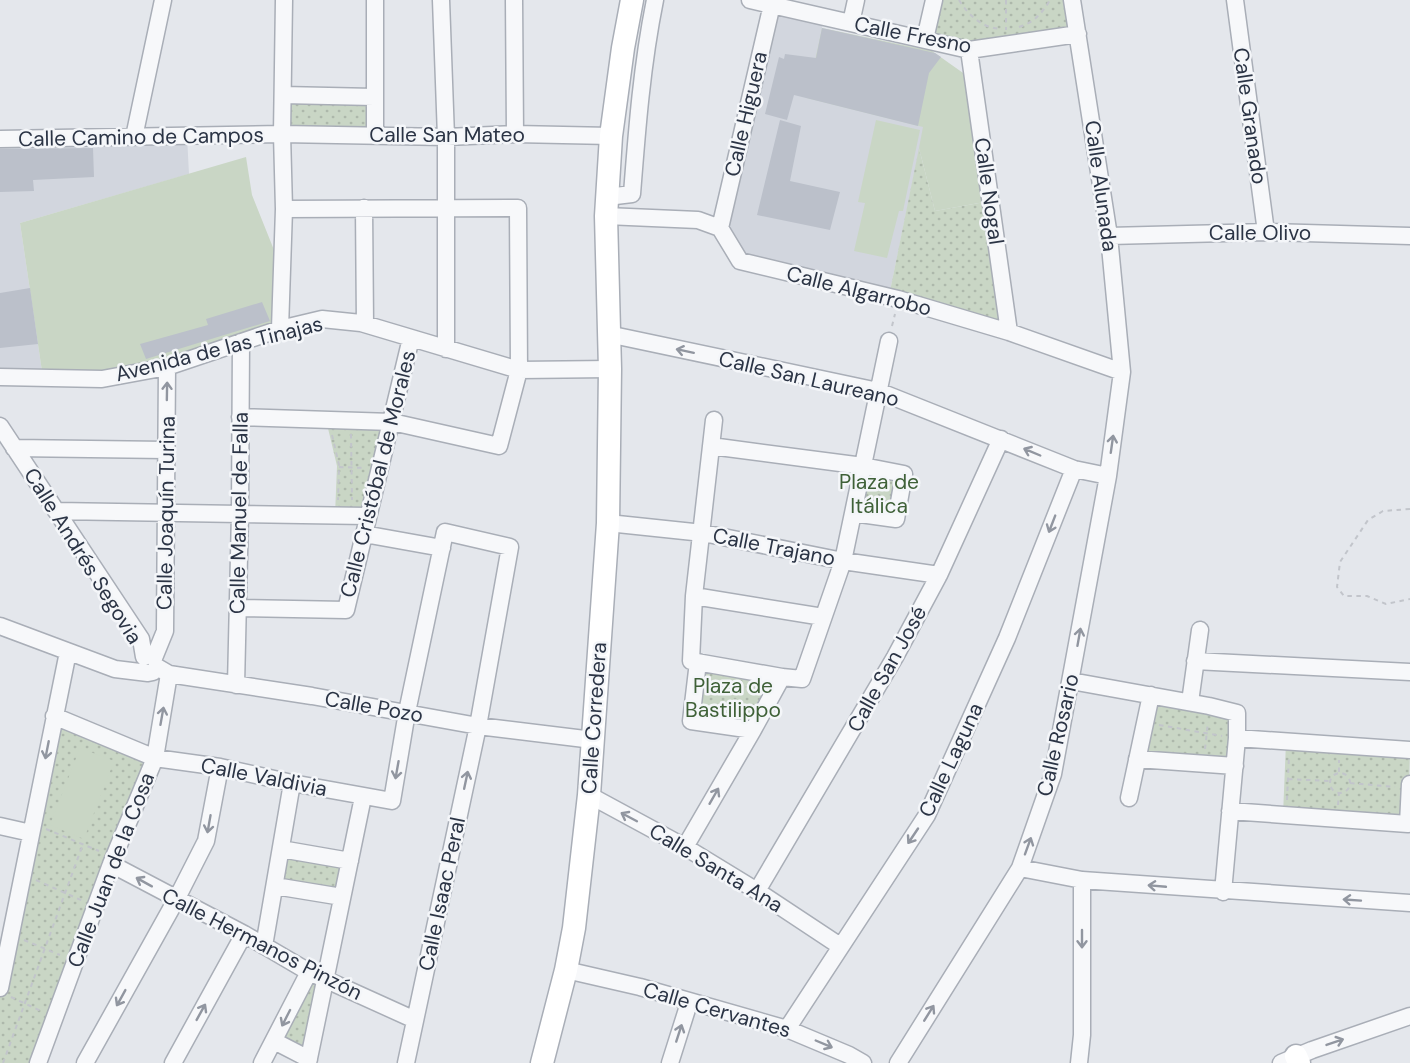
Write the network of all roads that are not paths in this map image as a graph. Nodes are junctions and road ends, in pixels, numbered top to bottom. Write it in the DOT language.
graph roads {
  1 [pos="163,0"];
  2 [pos="284,0"];
  3 [pos="375,0"];
  4 [pos="441,0"];
  5 [pos="514,0"];
  6 [pos="632,0"];
  7 [pos="655,0"];
  8 [pos="750,0"];
  9 [pos="856,0"];
  10 [pos="934,0"];
  11 [pos="1072,0"];
  12 [pos="1235,0"];
  13 [pos="772,3"];
  14 [pos="851,23"];
  15 [pos="1078,34"];
  16 [pos="925,39"];
  17 [pos="969,50"];
  18 [pos="283,95"];
  19 [pos="374,98"];
  20 [pos="282,134"];
  21 [pos="515,134"];
  22 [pos="375,136"];
  23 [pos="611,136"];
  24 [pos="134,137"];
  25 [pos="446,137"];
  26 [pos="0,139"];
  27 [pos="607,206"];
  28 [pos="364,208"];
  29 [pos="445,208"];
  30 [pos="284,209"];
  31 [pos="720,228"];
  32 [pos="1266,232"];
  33 [pos="1109,236"];
  34 [pos="1410,236"];
  35 [pos="365,324"];
  36 [pos="280,329"];
  37 [pos="1009,332"];
  38 [pos="608,334"];
  39 [pos="411,338"];
  40 [pos="889,341"];
  41 [pos="241,342"];
  42 [pos="446,349"];
  43 [pos="167,367"];
  44 [pos="610,369"];
  45 [pos="519,370"];
  46 [pos="1122,372"];
  47 [pos="0,376"];
  48 [pos="878,391"];
  49 [pos="240,417"];
  50 [pos="714,420"];
  51 [pos="392,422"];
  52 [pos="0,426"];
  53 [pos="1001,439"];
  54 [pos="711,446"];
  55 [pos="14,448"];
  56 [pos="166,450"];
  57 [pos="863,466"];
  58 [pos="1074,469"];
  59 [pos="1107,476"];
  60 [pos="56,511"];
  61 [pos="166,513"];
  62 [pos="240,513"];
  63 [pos="853,513"];
  64 [pos="352,515"];
  65 [pos="608,523"];
  66 [pos="703,533"];
  67 [pos="364,534"];
  68 [pos="442,548"];
  69 [pos="843,561"];
  70 [pos="939,575"];
  71 [pos="694,597"];
  72 [pos="239,608"];
  73 [pos="823,617"];
  74 [pos="0,627"];
  75 [pos="1200,630"];
  76 [pos="68,652"];
  77 [pos="1195,661"];
  78 [pos="698,662"];
  79 [pos="152,665"];
  80 [pos="1410,672"];
  81 [pos="782,677"];
  82 [pos="1071,681"];
  83 [pos="236,685"];
  84 [pos="1151,695"];
  85 [pos="1190,702"];
  86 [pos="407,712"];
  87 [pos="54,716"];
  88 [pos="478,726"];
  89 [pos="753,730"];
  90 [pos="1237,738"];
  91 [pos="593,740"];
  92 [pos="1410,750"];
  93 [pos="154,758"];
  94 [pos="1137,759"];
  95 [pos="1235,766"];
  96 [pos="220,767"];
  97 [pos="292,783"];
  98 [pos="1410,786"];
  99 [pos="589,795"];
  100 [pos="363,797"];
  101 [pos="1129,798"];
  102 [pos="1230,811"];
  103 [pos="0,826"];
  104 [pos="32,828"];
  105 [pos="685,847"];
  106 [pos="281,849"];
  107 [pos="112,861"];
  108 [pos="350,861"];
  109 [pos="1020,868"];
  110 [pos="1082,880"];
  111 [pos="275,886"];
  112 [pos="757,891"];
  113 [pos="1223,892"];
  114 [pos="342,897"];
  115 [pos="176,900"];
  116 [pos="1410,903"];
  117 [pos="244,934"];
  118 [pos="264,946"];
  119 [pos="840,946"];
  120 [pos="566,970"];
  121 [pos="309,972"];
  122 [pos="325,980"];
  123 [pos="4,992"];
  124 [pos="689,1003"];
  125 [pos="1410,1016"];
  126 [pos="415,1020"];
  127 [pos="787,1029"];
  128 [pos="274,1041"];
  129 [pos="308,1061"];
  130 [pos="1292,1061"];
  131 [pos="38,1063"];
  132 [pos="85,1063"];
  133 [pos="173,1063"];
  134 [pos="262,1063"];
  135 [pos="406,1063"];
  136 [pos="542,1063"];
  137 [pos="670,1063"];
  138 [pos="862,1063"];
  139 [pos="898,1063"];
  140 [pos="1079,1063"];
  1 -- 24 [label="street"];
  2 -- 18 [label="street"];
  3 -- 19 [label="street"];
  4 -- 25 [label="street"];
  5 -- 21 [label="street"];
  6 -- 23 [label="street, Calle Corredera"];
  7 -- 27 [label="street"];
  8 -- 13 [label="street, Calle Fresno"];
  9 -- 14 [label="street"];
  10 -- 16 [label="street"];
  11 -- 15 [label="street, Calle Alunada"];
  12 -- 32 [label="street, Calle Granado"];
  13 -- 14 [label="street, Calle Fresno"];
  13 -- 31 [label="street, Calle Higuera"];
  14 -- 16 [label="street, Calle Fresno"];
  15 -- 17 [label="street, Calle Fresno"];
  15 -- 33 [label="street, Calle Alunada"];
  16 -- 17 [label="street, Calle Fresno"];
  17 -- 37 [label="street, Calle Nogal"];
  18 -- 19 [label="street"];
  18 -- 20 [label="street"];
  19 -- 22 [label="street"];
  20 -- 22 [label="street, Calle San Mateo"];
  20 -- 24 [label="street, Calle Camino de Campos"];
  20 -- 30 [label="street"];
  21 -- 23 [label="street, Calle San Mateo"];
  21 -- 25 [label="street, Calle San Mateo"];
  22 -- 25 [label="street, Calle San Mateo"];
  23 -- 27 [label="street, Calle Corredera"];
  24 -- 26 [label="street, Calle Camino de Campos"];
  25 -- 29 [label="street"];
  27 -- 31 [label="street"];
  27 -- 38 [label="street, Calle Corredera"];
  28 -- 29 [label="street"];
  28 -- 30 [label="street"];
  28 -- 35 [label="street"];
  29 -- 42 [label="street"];
  29 -- 45 [label="street"];
  30 -- 36 [label="street"];
  31 -- 37 [label="street, Calle Algarrobo"];
  32 -- 33 [label="street, Calle Olivo"];
  32 -- 34 [label="street, Calle Olivo"];
  33 -- 46 [label="street, Calle Alunada"];
  35 -- 36 [label="street, Avenida de las Tinajas"];
  35 -- 39 [label="street, Avenida de las Tinajas"];
  36 -- 41 [label="street, Avenida de las Tinajas"];
  37 -- 46 [label="street, Calle Algarrobo"];
  38 -- 44 [label="street, Calle Corredera"];
  48 -- 38 [label="street, Calle San Laureano, one-way"];
  39 -- 42 [label="street, Avenida de las Tinajas"];
  39 -- 51 [label="street, Calle Cristóbal de Morales"];
  40 -- 48 [label="street"];
  41 -- 43 [label="street, Avenida de las Tinajas"];
  41 -- 49 [label="street, Calle Manuel de Falla"];
  42 -- 45 [label="street, Avenida de las Tinajas"];
  43 -- 47 [label="street, Avenida de las Tinajas"];
  56 -- 43 [label="street, Calle Joaquín Turina, one-way"];
  44 -- 45 [label="street, Avenida de las Tinajas"];
  44 -- 65 [label="street, Calle Corredera"];
  45 -- 51 [label="street"];
  59 -- 46 [label="street, Calle Rosario, one-way"];
  48 -- 53 [label="street, Calle San Laureano"];
  48 -- 57 [label="street"];
  49 -- 51 [label="street"];
  49 -- 62 [label="street, Calle Manuel de Falla"];
  50 -- 54 [label="street"];
  51 -- 64 [label="street, Calle Cristóbal de Morales"];
  52 -- 55 [label="street, Calle Andrés Segovia"];
  58 -- 53 [label="street, Calle San Laureano, one-way"];
  53 -- 70 [label="street, Calle San José"];
  54 -- 57 [label="street"];
  54 -- 66 [label="street"];
  55 -- 56 [label="street"];
  55 -- 60 [label="street, Calle Andrés Segovia"];
  56 -- 61 [label="street, Calle Joaquín Turina"];
  57 -- 63 [label="street"];
  57 -- 63 [label="street"];
  58 -- 59 [label="street, Calle San Laureano"];
  58 -- 119 [label="street, Calle Laguna, one-way"];
  82 -- 59 [label="street, Calle Rosario, one-way"];
  60 -- 61 [label="street"];
  60 -- 79 [label="street, Calle Andrés Segovia"];
  61 -- 62 [label="street"];
  61 -- 79 [label="street, Calle Joaquín Turina"];
  62 -- 64 [label="street"];
  62 -- 72 [label="street, Calle Manuel de Falla"];
  63 -- 69 [label="street"];
  64 -- 67 [label="street, Calle Cristóbal de Morales"];
  65 -- 66 [label="street, Calle Trajano"];
  65 -- 91 [label="street, Calle Corredera"];
  66 -- 69 [label="street, Calle Trajano"];
  66 -- 71 [label="street"];
  67 -- 68 [label="street"];
  67 -- 72 [label="street, Calle Cristóbal de Morales"];
  68 -- 86 [label="street"];
  68 -- 88 [label="street, Calle Isaac Peral"];
  69 -- 70 [label="street, Calle Trajano"];
  69 -- 73 [label="street"];
  70 -- 112 [label="street, Calle San José"];
  71 -- 73 [label="street"];
  71 -- 78 [label="street"];
  72 -- 83 [label="street, Calle Manuel de Falla"];
  73 -- 81 [label="street"];
  74 -- 76 [label="street, Calle Pozo"];
  75 -- 77 [label="street"];
  76 -- 79 [label="street, Calle Pozo"];
  76 -- 87 [label="street"];
  77 -- 80 [label="street"];
  77 -- 85 [label="street"];
  78 -- 81 [label="street"];
  78 -- 89 [label="street"];
  79 -- 83 [label="street, Calle Pozo"];
  93 -- 79 [label="street, Calle Juan de la Cosa, one-way"];
  81 -- 89 [label="street"];
  82 -- 84 [label="street"];
  109 -- 82 [label="street, Calle Rosario, one-way"];
  83 -- 86 [label="street, Calle Pozo"];
  84 -- 85 [label="street"];
  84 -- 94 [label="street"];
  85 -- 90 [label="street"];
  86 -- 88 [label="street, Calle Pozo"];
  86 -- 100 [label="street, Calle Valdivia, one-way"];
  87 -- 93 [label="street, Calle Valdivia"];
  87 -- 104 [label="street, one-way"];
  88 -- 91 [label="street, Calle Pozo"];
  126 -- 88 [label="street, Calle Isaac Peral, one-way"];
  105 -- 89 [label="street, one-way"];
  90 -- 92 [label="street"];
  90 -- 95 [label="street"];
  91 -- 99 [label="street, Calle Corredera"];
  93 -- 96 [label="street, Calle Valdivia"];
  93 -- 107 [label="street, Calle Juan de la Cosa"];
  94 -- 95 [label="street"];
  94 -- 101 [label="street"];
  95 -- 102 [label="street"];
  96 -- 97 [label="street, Calle Valdivia"];
  96 -- 115 [label="street, one-way"];
  97 -- 100 [label="street, Calle Valdivia"];
  97 -- 106 [label="street"];
  98 -- 102 [label="street"];
  105 -- 99 [label="street, Calle Santa Ana, one-way"];
  99 -- 120 [label="street, Calle Corredera"];
  100 -- 108 [label="street"];
  102 -- 113 [label="street"];
  103 -- 104 [label="street"];
  104 -- 123 [label="street"];
  105 -- 112 [label="street, Calle Santa Ana"];
  106 -- 108 [label="street"];
  106 -- 111 [label="street"];
  115 -- 107 [label="street, Calle Hermanos Pinzón, one-way"];
  107 -- 131 [label="street, Calle Juan de la Cosa"];
  108 -- 114 [label="street"];
  109 -- 110 [label="street"];
  139 -- 109 [label="street, Calle Rosario, one-way"];
  113 -- 110 [label="street, one-way"];
  110 -- 140 [label="street, one-way"];
  111 -- 114 [label="street"];
  111 -- 118 [label="street"];
  112 -- 119 [label="street, Calle Santa Ana"];
  116 -- 113 [label="street, one-way"];
  114 -- 122 [label="street"];
  115 -- 117 [label="street, Calle Hermanos Pinzón"];
  115 -- 132 [label="street, one-way"];
  117 -- 118 [label="street, Calle Hermanos Pinzón"];
  133 -- 117 [label="street, one-way"];
  118 -- 121 [label="street, Calle Hermanos Pinzón"];
  119 -- 127 [label="street, Calle Laguna"];
  120 -- 124 [label="street, Calle Cervantes"];
  120 -- 136 [label="street, Calle Corredera"];
  121 -- 122 [label="street, Calle Hermanos Pinzón"];
  121 -- 128 [label="street, one-way"];
  122 -- 126 [label="street, Calle Hermanos Pinzón"];
  122 -- 129 [label="street"];
  124 -- 127 [label="street, Calle Cervantes"];
  137 -- 124 [label="street, one-way"];
  130 -- 125 [label="street, one-way"];
  126 -- 135 [label="street, Calle Isaac Peral"];
  127 -- 138 [label="street, Calle Cervantes, one-way"];
  128 -- 129 [label="street"];
  128 -- 134 [label="street"];
}
